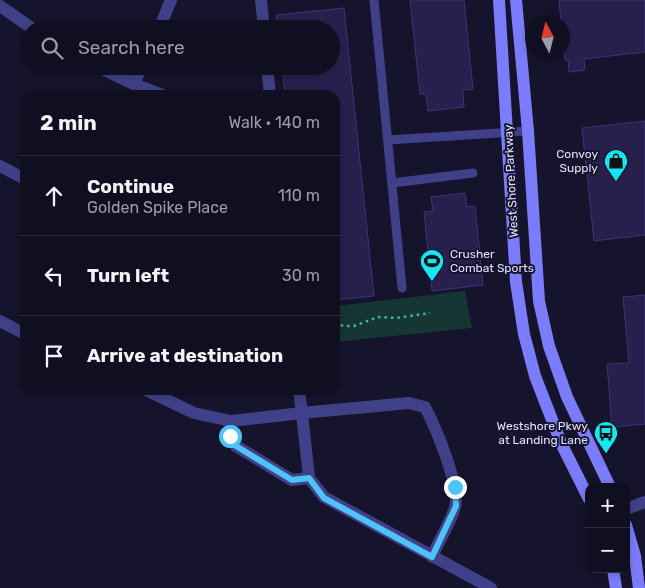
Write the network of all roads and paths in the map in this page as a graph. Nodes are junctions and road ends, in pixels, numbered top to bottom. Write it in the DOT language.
graph roads {
  1 [pos="171,0"];
  2 [pos="261,0"];
  3 [pos="374,0"];
  4 [pos="499,0"];
  5 [pos="516,0"];
  6 [pos="0,6"];
  7 [pos="20,20"];
  8 [pos="163,20"];
  9 [pos="263,20"];
  10 [pos="115,75"];
  11 [pos="138,75"];
  12 [pos="268,75"];
  13 [pos="134,84"];
  14 [pos="150,90"];
  15 [pos="269,90"];
  16 [pos="528,131"];
  17 [pos="508,132"];
  18 [pos="388,140"];
  19 [pos="0,166"];
  20 [pos="473,173"];
  21 [pos="20,176"];
  22 [pos="392,182"];
  23 [pos="402,288"];
  24 [pos="430,312"];
  25 [pos="0,321"];
  26 [pos="340,324"];
  27 [pos="20,331"];
  28 [pos="156,395"];
  29 [pos="300,395"];
  30 [pos="302,414"];
  31 [pos="231,421"];
  32 [pos="309,478"];
  33 [pos="608,483"];
  34 [pos="585,490"];
  35 [pos="645,502"];
  36 [pos="630,508"];
  37 [pos="627,528"];
  38 [pos="432,557"];
  39 [pos="614,573"];
  40 [pos="491,588"];
  41 [pos="616,588"];
  42 [pos="639,588"];
  1 -- 8 [label="street"];
  2 -- 9 [label="street"];
  3 -- 18 [label="lane"];
  4 -- 17 [label="main road, West Shore Parkway"];
  5 -- 16 [label="main road, West Shore Parkway"];
  6 -- 7 [label="street"];
  10 -- 13 [label="street"];
  11 -- 13 [label="street"];
  12 -- 15 [label="street"];
  13 -- 14 [label="street"];
  16 -- 17 [label="lane"];
  16 -- 33 [label="main road, West Shore Parkway"];
  17 -- 18 [label="lane"];
  17 -- 34 [label="main road, West Shore Parkway"];
  18 -- 22 [label="lane"];
  19 -- 21 [label="street"];
  20 -- 22 [label="lane"];
  22 -- 23 [label="lane"];
  24 -- 26 [label="path"];
  25 -- 27 [label="street"];
  28 -- 31 [label="street"];
  29 -- 30 [label="street"];
  30 -- 31 [label="street"];
  30 -- 32 [label="street"];
  30 -- 38 [label="street"];
  31 -- 32 [label="street"];
  32 -- 38 [label="street"];
  35 -- 36 [label="street"];
  37 -- 42 [label="main road"];
  38 -- 40 [label="street"];
  39 -- 41 [label="main road"];
}
